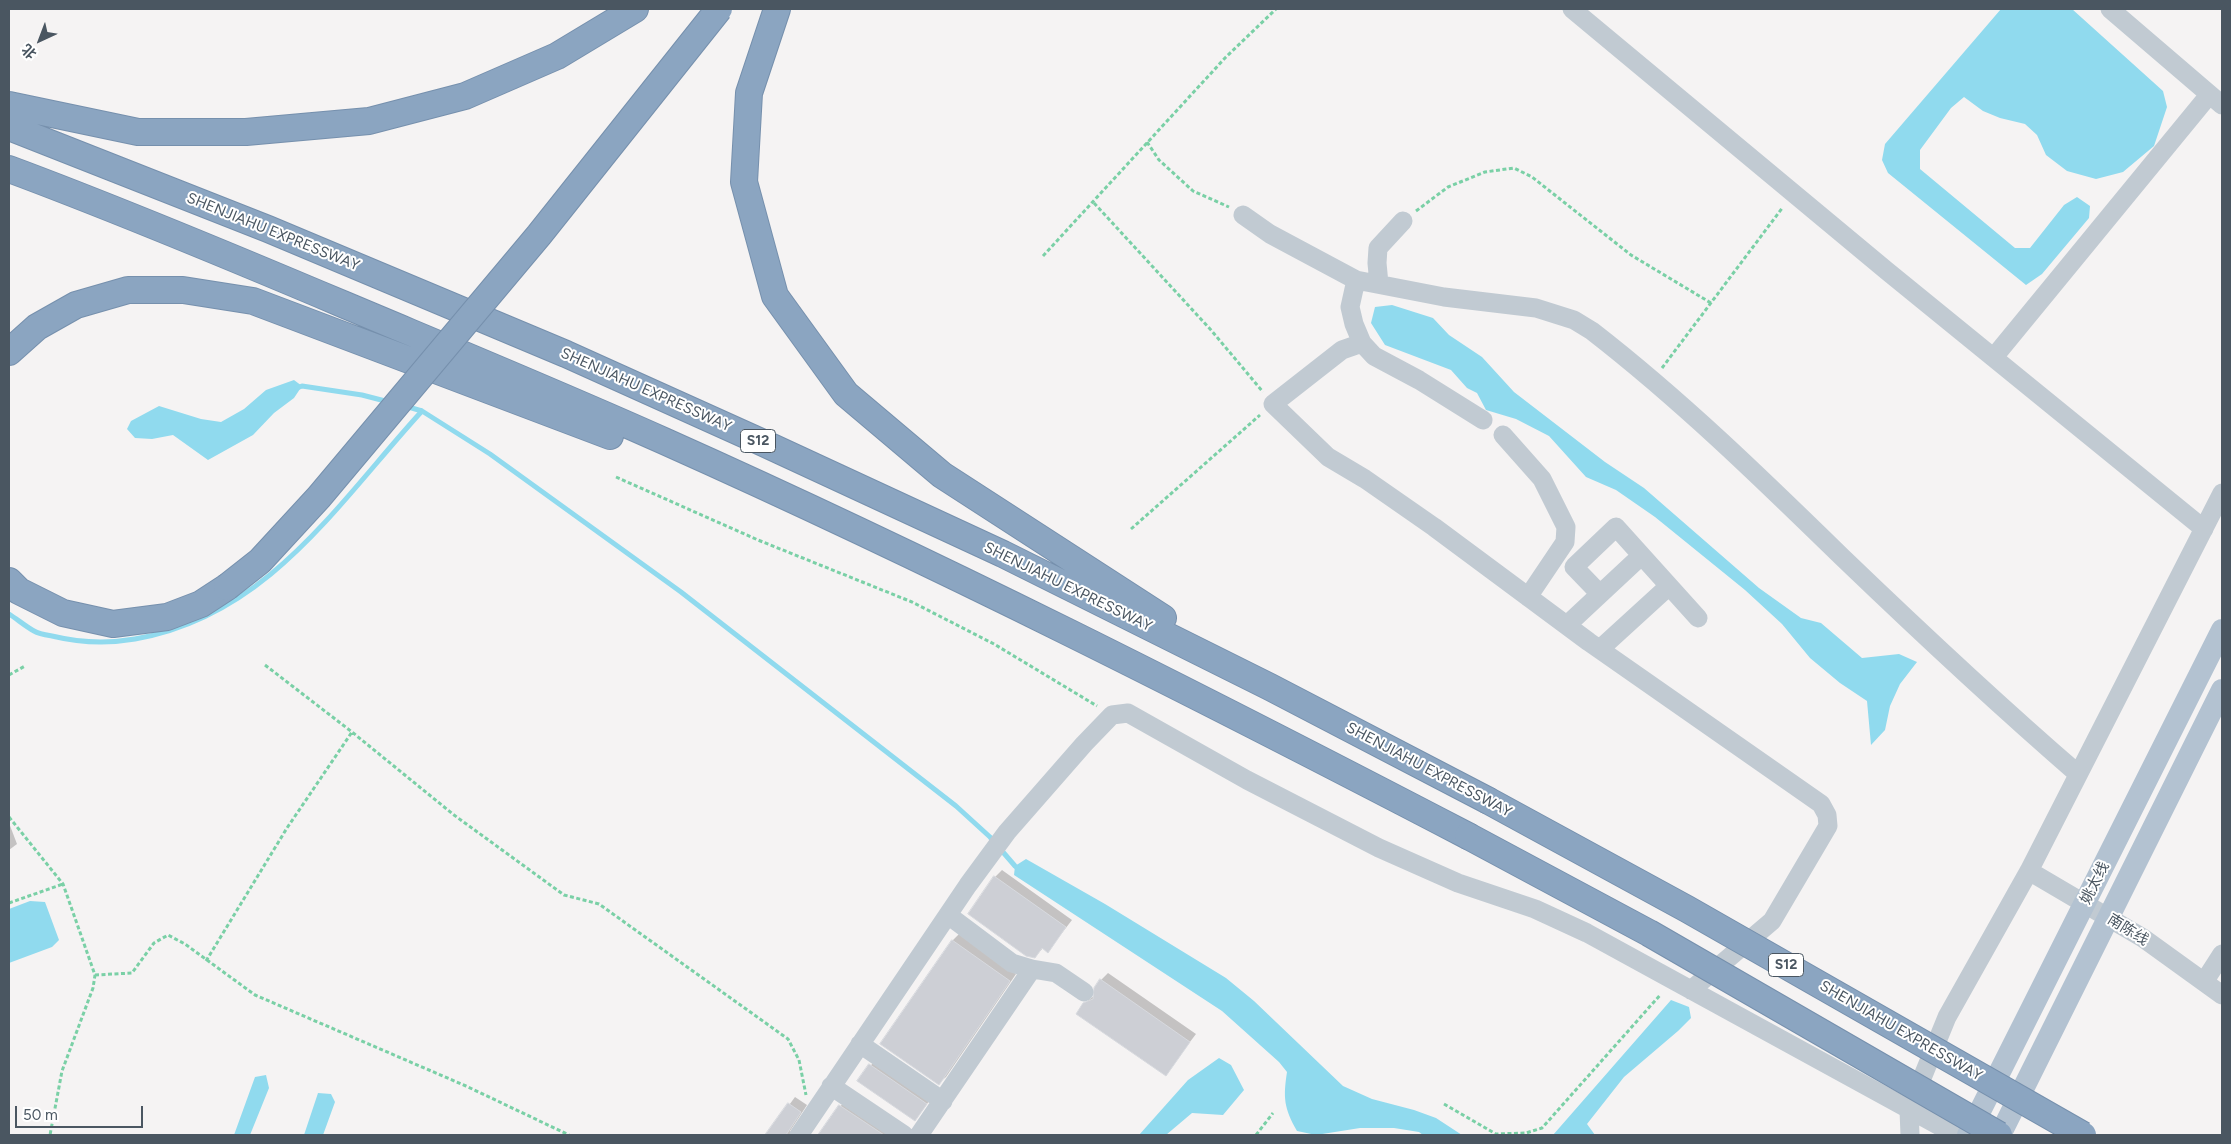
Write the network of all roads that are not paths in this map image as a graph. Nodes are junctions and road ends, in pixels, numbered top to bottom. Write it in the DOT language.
graph roads {
  1 [pos="635,9"];
  2 [pos="705,9"];
  3 [pos="719,9"];
  4 [pos="777,9"];
  5 [pos="1572,9"];
  6 [pos="2110,9"];
  7 [pos="2216,100"];
  8 [pos="9,105"];
  9 [pos="9,127"];
  10 [pos="9,169"];
  11 [pos="1243,214"];
  12 [pos="1403,220"];
  13 [pos="1356,280"];
  14 [pos="1379,284"];
  15 [pos="1362,343"];
  16 [pos="9,352"];
  17 [pos="1994,357"];
  18 [pos="1483,420"];
  19 [pos="1503,435"];
  20 [pos="2222,493"];
  21 [pos="831,518"];
  22 [pos="2204,529"];
  23 [pos="1641,556"];
  24 [pos="9,560"];
  25 [pos="9,581"];
  26 [pos="224,582"];
  27 [pos="1669,586"];
  28 [pos="1600,594"];
  29 [pos="1528,597"];
  30 [pos="1698,618"];
  31 [pos="1567,625"];
  32 [pos="2222,630"];
  33 [pos="1600,649"];
  34 [pos="1270,687"];
  35 [pos="2222,690"];
  36 [pos="2078,774"];
  37 [pos="2029,871"];
  38 [pos="2084,904"];
  39 [pos="948,915"];
  40 [pos="2108,918"];
  41 [pos="2222,954"];
  42 [pos="1032,969"];
  43 [pos="2204,982"];
  44 [pos="1691,990"];
  45 [pos="1084,992"];
  46 [pos="2222,995"];
  47 [pos="860,1044"];
  48 [pos="831,1086"];
  49 [pos="943,1101"];
  50 [pos="1908,1110"];
  51 [pos="799,1135"];
  52 [pos="904,1135"];
  53 [pos="920,1135"];
  54 [pos="1910,1135"];
  55 [pos="1956,1135"];
  56 [pos="1968,1135"];
  57 [pos="2000,1135"];
  58 [pos="2083,1135"];
  1 -- 8 [label="highway"];
  2 -- 26 [label="highway"];
  3 -- 26 [label="highway, bridge"];
  4 -- 34 [label="highway"];
  5 -- 17 [label="street"];
  6 -- 7 [label="street"];
  7 -- 17 [label="street"];
  9 -- 34 [label="highway, SHENJIAHU EXPRESSWAY / S12"];
  10 -- 21 [label="highway, S12"];
  11 -- 13 [label="street"];
  12 -- 14 [label="street"];
  13 -- 14 [label="street"];
  13 -- 15 [label="street"];
  14 -- 36 [label="street"];
  15 -- 18 [label="street"];
  15 -- 29 [label="street"];
  16 -- 21 [label="highway"];
  17 -- 22 [label="street"];
  19 -- 29 [label="street"];
  20 -- 22 [label="street"];
  21 -- 57 [label="highway, S12, bridge"];
  22 -- 36 [label="street"];
  23 -- 27 [label="street"];
  23 -- 28 [label="street"];
  23 -- 28 [label="street"];
  24 -- 26 [label="highway"];
  25 -- 26 [label="highway"];
  27 -- 30 [label="street"];
  27 -- 33 [label="street"];
  28 -- 31 [label="street"];
  29 -- 31 [label="street"];
  31 -- 33 [label="street"];
  32 -- 38 [label="main road, 姚太线"];
  33 -- 44 [label="street"];
  34 -- 58 [label="highway, SHENJIAHU EXPRESSWAY / S12, bridge"];
  35 -- 40 [label="main road, 姚太线"];
  36 -- 37 [label="street"];
  37 -- 38 [label="street, 南陈线"];
  37 -- 50 [label="street"];
  38 -- 40 [label="street, 南陈线"];
  38 -- 56 [label="main road, 姚太线"];
  39 -- 42 [label="street"];
  39 -- 44 [label="street"];
  39 -- 47 [label="street"];
  40 -- 43 [label="street, 南陈线"];
  40 -- 57 [label="main road, 姚太线"];
  41 -- 43 [label="street"];
  42 -- 45 [label="street"];
  42 -- 49 [label="street"];
  43 -- 46 [label="street, 南陈线"];
  44 -- 50 [label="street"];
  47 -- 48 [label="street"];
  47 -- 49 [label="street"];
  48 -- 51 [label="street"];
  48 -- 52 [label="street"];
  49 -- 53 [label="street"];
  50 -- 54 [label="street"];
  50 -- 55 [label="street"];
}
